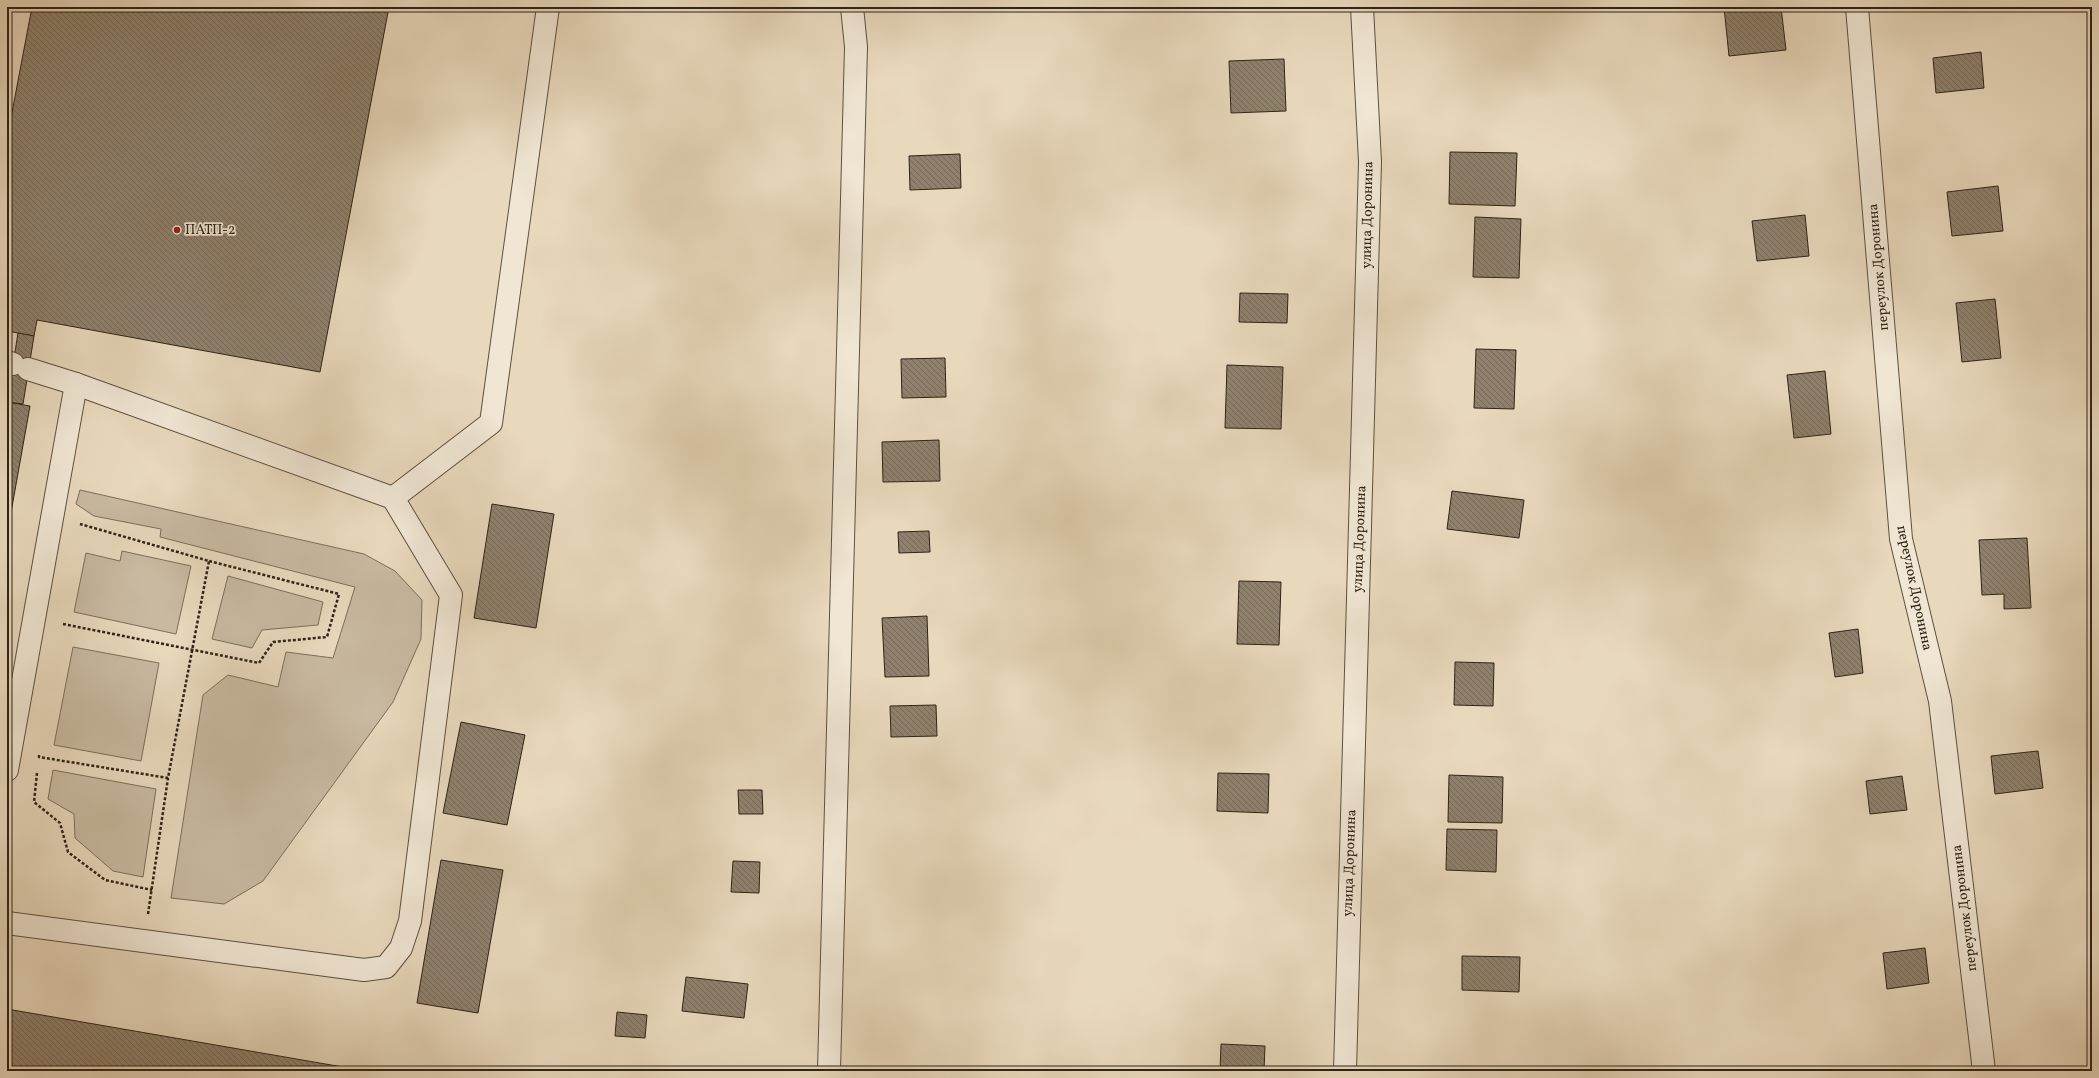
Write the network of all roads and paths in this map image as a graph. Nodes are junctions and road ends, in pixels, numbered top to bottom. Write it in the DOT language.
graph roads {
  1 [pos="548,7"];
  2 [pos="852,7"];
  3 [pos="1362,7"];
  4 [pos="1857,7"];
  5 [pos="16,365"];
  6 [pos="76,384"];
  7 [pos="393,498"];
  8 [pos="53,516"];
  9 [pos="81,524"];
  10 [pos="79,532"];
  11 [pos="209,561"];
  12 [pos="64,616"];
  13 [pos="63,624"];
  14 [pos="61,632"];
  15 [pos="192,651"];
  16 [pos="40,749"];
  17 [pos="39,757"];
  18 [pos="38,764"];
  19 [pos="7,770"];
  20 [pos="37,772"];
  21 [pos="168,778"];
  22 [pos="152,890"];
  23 [pos="7,923"];
  24 [pos="143,942"];
  25 [pos="829,1071"];
  26 [pos="1345,1071"];
  27 [pos="1984,1071"];
  1 -- 7 [label="street"];
  2 -- 25 [label="street"];
  3 -- 26 [label="street, улица Доронина"];
  4 -- 27 [label="street, переулок Доронина"];
  5 -- 6 [label="street"];
  6 -- 7 [label="street"];
  6 -- 8 [label="street"];
  7 -- 24 [label="street"];
  8 -- 9 [label="path"];
  8 -- 19 [label="street"];
  9 -- 10 [label="path"];
  9 -- 11 [label="path"];
  11 -- 15 [label="path"];
  11 -- 15 [label="path"];
  12 -- 13 [label="path"];
  13 -- 14 [label="path"];
  13 -- 15 [label="path"];
  15 -- 21 [label="path"];
  16 -- 17 [label="path"];
  17 -- 18 [label="path"];
  17 -- 21 [label="path"];
  20 -- 22 [label="path"];
  21 -- 22 [label="path"];
  22 -- 24 [label="path"];
  23 -- 24 [label="street"];
}
